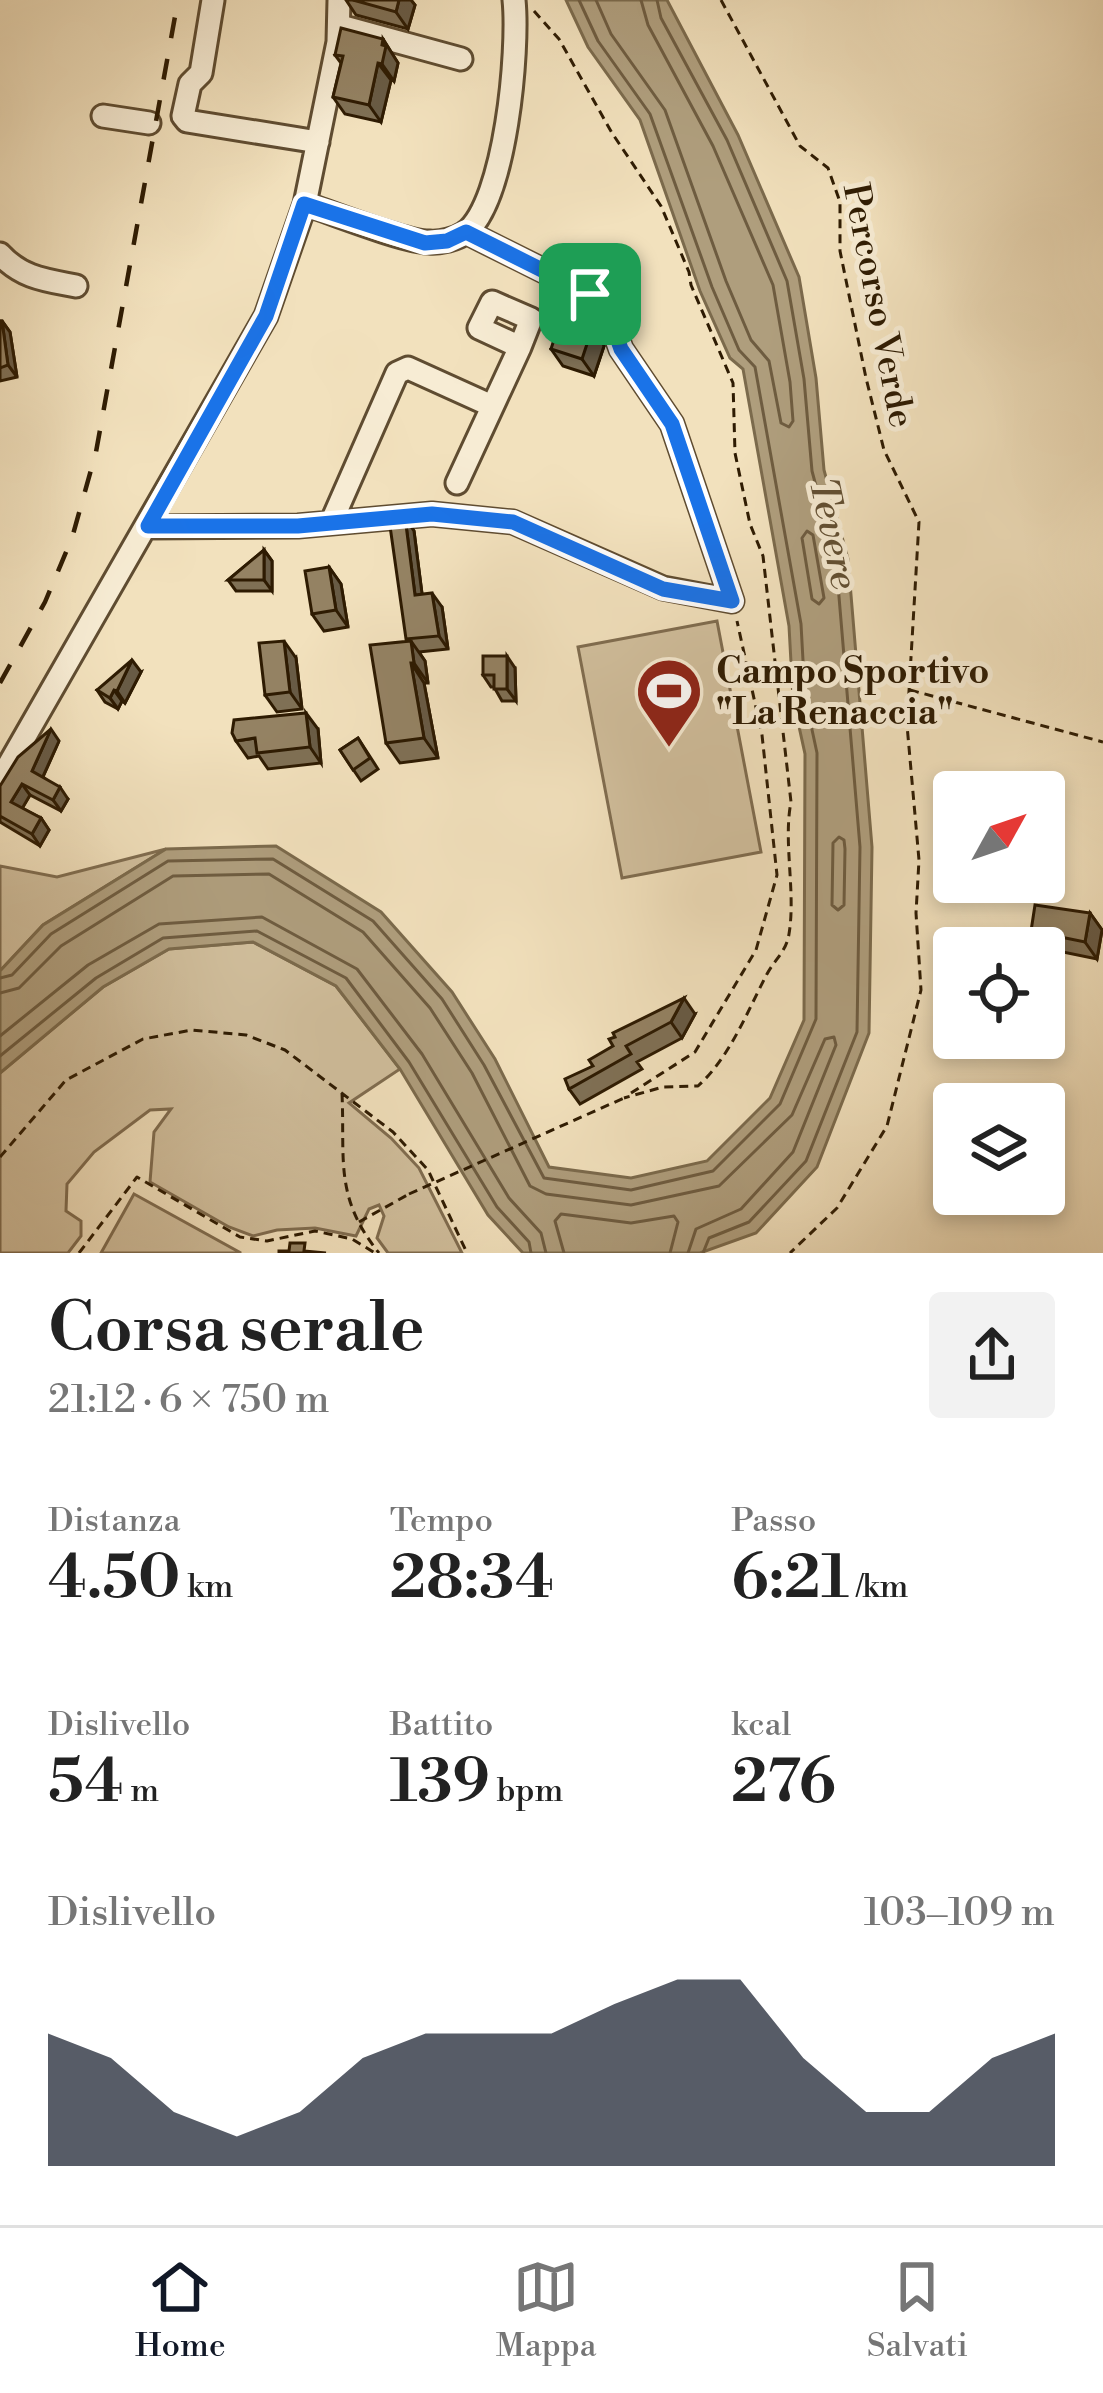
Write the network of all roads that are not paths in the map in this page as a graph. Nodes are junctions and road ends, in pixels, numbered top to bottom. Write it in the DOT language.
graph roads {
  1 [pos="213,0"];
  2 [pos="339,0"];
  3 [pos="514,0"];
  4 [pos="340,26"];
  5 [pos="461,59"];
  6 [pos="104,116"];
  7 [pos="187,121"];
  8 [pos="318,142"];
  9 [pos="304,204"];
  10 [pos="466,232"];
  11 [pos="0,254"];
  12 [pos="76,286"];
  13 [pos="520,347"];
  14 [pos="492,406"];
  15 [pos="457,483"];
  16 [pos="332,523"];
  17 [pos="148,526"];
  18 [pos="0,780"];
  1 -- 7 [label="street"];
  2 -- 4 [label="street"];
  3 -- 10 [label="street"];
  4 -- 5 [label="street"];
  4 -- 8 [label="street"];
  6 -- 7 [label="street"];
  7 -- 8 [label="street"];
  8 -- 9 [label="street"];
  9 -- 10 [label="street"];
  9 -- 17 [label="street"];
  10 -- 16 [label="street"];
  11 -- 12 [label="street"];
  13 -- 14 [label="street"];
  14 -- 15 [label="street"];
  14 -- 16 [label="street"];
  16 -- 17 [label="street"];
  17 -- 18 [label="street"];
}
